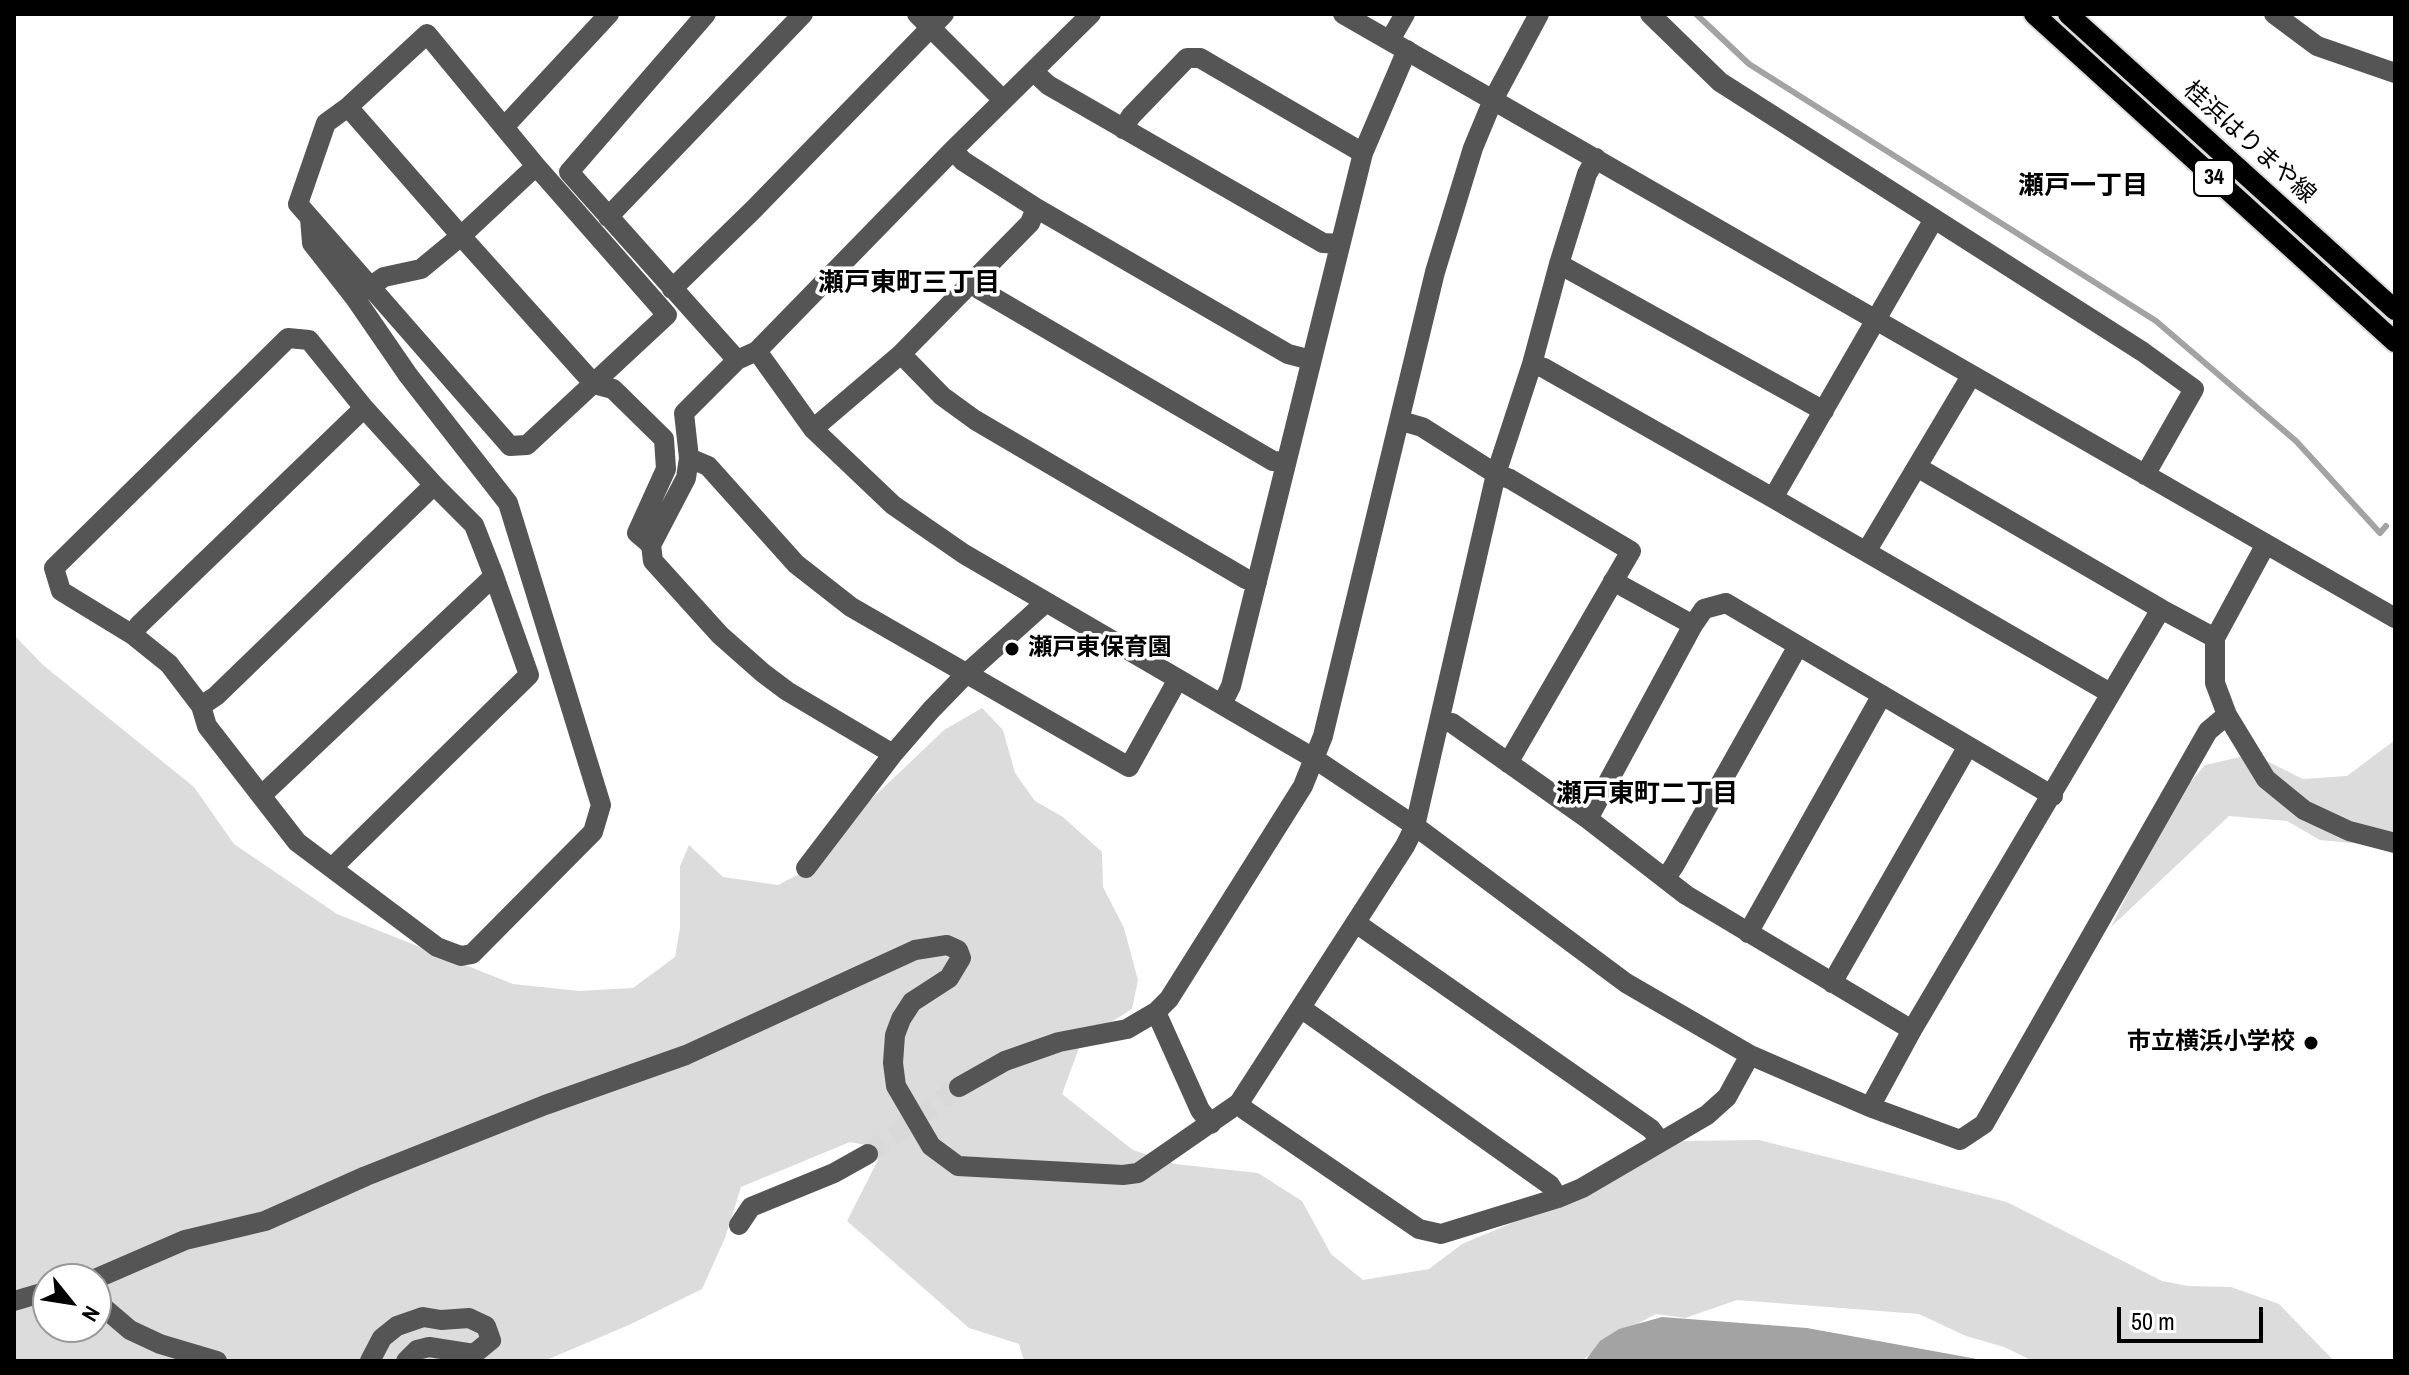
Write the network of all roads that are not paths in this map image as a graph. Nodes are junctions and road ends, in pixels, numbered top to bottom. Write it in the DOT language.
graph roads {
  1 [pos="609,14"];
  2 [pos="706,14"];
  3 [pos="803,14"];
  4 [pos="1091,14"];
  5 [pos="1343,14"];
  6 [pos="1405,14"];
  7 [pos="1539,14"];
  8 [pos="1650,14"];
  9 [pos="2034,14"];
  10 [pos="2068,14"];
  11 [pos="2274,14"];
  12 [pos="931,18"];
  13 [pos="1398,45"];
  14 [pos="1033,71"];
  15 [pos="2395,73"];
  16 [pos="1003,100"];
  17 [pos="1493,100"];
  18 [pos="348,107"];
  19 [pos="505,126"];
  20 [pos="1123,129"];
  21 [pos="953,150"];
  22 [pos="1363,153"];
  23 [pos="1596,158"];
  24 [pos="536,166"];
  25 [pos="1036,208"];
  26 [pos="608,217"];
  27 [pos="310,218"];
  28 [pos="1934,219"];
  29 [pos="461,236"];
  30 [pos="1340,244"];
  31 [pos="1559,264"];
  32 [pos="972,282"];
  33 [pos="371,286"];
  34 [pos="672,289"];
  35 [pos="2395,310"];
  36 [pos="1876,321"];
  37 [pos="2395,342"];
  38 [pos="757,351"];
  39 [pos="901,354"];
  40 [pos="737,360"];
  41 [pos="1311,360"];
  42 [pos="1532,364"];
  43 [pos="1971,376"];
  44 [pos="594,384"];
  45 [pos="364,408"];
  46 [pos="1824,411"];
  47 [pos="1401,421"];
  48 [pos="813,429"];
  49 [pos="689,458"];
  50 [pos="1286,462"];
  51 [pos="1917,467"];
  52 [pos="1496,474"];
  53 [pos="2145,475"];
  54 [pos="434,485"];
  55 [pos="1773,498"];
  56 [pos="2266,544"];
  57 [pos="651,545"];
  58 [pos="1866,552"];
  59 [pos="494,576"];
  60 [pos="1613,581"];
  61 [pos="1257,582"];
  62 [pos="1045,603"];
  63 [pos="2161,609"];
  64 [pos="2395,618"];
  65 [pos="1693,625"];
  66 [pos="133,635"];
  67 [pos="2215,638"];
  68 [pos="1798,646"];
  69 [pos="966,674"];
  70 [pos="1178,679"];
  71 [pos="2110,693"];
  72 [pos="1882,695"];
  73 [pos="1222,704"];
  74 [pos="201,706"];
  75 [pos="2227,715"];
  76 [pos="1440,721"];
  77 [pos="1968,746"];
  78 [pos="893,754"];
  79 [pos="1315,759"];
  80 [pos="1508,763"];
  81 [pos="262,795"];
  82 [pos="2053,796"];
  83 [pos="1588,819"];
  84 [pos="1415,826"];
  85 [pos="2395,843"];
  86 [pos="333,867"];
  87 [pos="806,868"];
  88 [pos="1665,879"];
  89 [pos="1356,923"];
  90 [pos="1748,933"];
  91 [pos="1832,983"];
  92 [pos="1301,1008"];
  93 [pos="1156,1012"];
  94 [pos="1912,1030"];
  95 [pos="1750,1055"];
  96 [pos="959,1087"];
  97 [pos="1239,1103"];
  98 [pos="1870,1107"];
  99 [pos="1211,1124"];
  100 [pos="1661,1142"];
  101 [pos="868,1154"];
  102 [pos="1558,1198"];
  103 [pos="739,1225"];
  104 [pos="112,1272"];
  105 [pos="112,1315"];
  106 [pos="217,1361"];
  107 [pos="370,1361"];
  108 [pos="406,1361"];
  1 -- 19 [label="street"];
  2 -- 26 [label="street"];
  3 -- 26 [label="street"];
  4 -- 14 [label="street"];
  5 -- 13 [label="street"];
  6 -- 13 [label="street"];
  7 -- 17 [label="street"];
  8 -- 28 [label="street"];
  9 -- 37 [label="main road, 桂浜はりまや線 / 34"];
  10 -- 35 [label="main road, 桂浜はりまや線 / 34"];
  11 -- 15 [label="street"];
  12 -- 16 [label="street"];
  12 -- 34 [label="street"];
  13 -- 17 [label="street"];
  13 -- 22 [label="street"];
  14 -- 16 [label="street"];
  14 -- 20 [label="street"];
  16 -- 21 [label="street"];
  17 -- 23 [label="street"];
  17 -- 47 [label="street"];
  18 -- 19 [label="street"];
  18 -- 27 [label="street"];
  18 -- 29 [label="street"];
  19 -- 24 [label="street"];
  20 -- 22 [label="street"];
  20 -- 30 [label="street"];
  21 -- 25 [label="street"];
  21 -- 38 [label="street"];
  22 -- 30 [label="street"];
  23 -- 31 [label="street"];
  23 -- 36 [label="street"];
  24 -- 29 [label="street"];
  24 -- 44 [label="street"];
  25 -- 32 [label="street"];
  25 -- 41 [label="street"];
  26 -- 34 [label="street"];
  27 -- 33 [label="street"];
  27 -- 86 [label="street"];
  28 -- 36 [label="street"];
  28 -- 53 [label="street"];
  29 -- 33 [label="street"];
  29 -- 44 [label="street"];
  30 -- 41 [label="street"];
  31 -- 42 [label="street"];
  31 -- 46 [label="street"];
  32 -- 39 [label="street"];
  32 -- 50 [label="street"];
  33 -- 44 [label="street"];
  34 -- 40 [label="street"];
  36 -- 43 [label="street"];
  36 -- 46 [label="street"];
  38 -- 40 [label="street"];
  38 -- 48 [label="street"];
  39 -- 48 [label="street"];
  39 -- 61 [label="street"];
  40 -- 49 [label="street"];
  41 -- 50 [label="street"];
  42 -- 52 [label="street"];
  42 -- 55 [label="street"];
  43 -- 51 [label="street"];
  43 -- 53 [label="street"];
  44 -- 57 [label="street"];
  45 -- 54 [label="street"];
  45 -- 66 [label="street"];
  45 -- 66 [label="street"];
  46 -- 55 [label="street"];
  47 -- 52 [label="street"];
  47 -- 79 [label="street"];
  48 -- 62 [label="street"];
  49 -- 57 [label="street"];
  49 -- 69 [label="street"];
  50 -- 61 [label="street"];
  51 -- 58 [label="street"];
  51 -- 63 [label="street"];
  52 -- 60 [label="street"];
  52 -- 76 [label="street"];
  53 -- 56 [label="street"];
  54 -- 59 [label="street"];
  54 -- 74 [label="street"];
  55 -- 58 [label="street"];
  56 -- 64 [label="street"];
  56 -- 67 [label="street"];
  57 -- 78 [label="street"];
  58 -- 71 [label="street"];
  59 -- 81 [label="street"];
  59 -- 86 [label="street"];
  60 -- 65 [label="street"];
  60 -- 80 [label="street"];
  61 -- 73 [label="street"];
  62 -- 69 [label="street"];
  62 -- 70 [label="street"];
  63 -- 67 [label="street"];
  63 -- 71 [label="street"];
  65 -- 68 [label="street"];
  65 -- 83 [label="street"];
  66 -- 74 [label="street"];
  67 -- 75 [label="street"];
  68 -- 72 [label="street"];
  68 -- 88 [label="street"];
  69 -- 70 [label="street"];
  69 -- 78 [label="street"];
  70 -- 73 [label="street"];
  71 -- 82 [label="street"];
  72 -- 77 [label="street"];
  72 -- 90 [label="street"];
  73 -- 79 [label="street"];
  74 -- 81 [label="street"];
  75 -- 85 [label="street"];
  75 -- 98 [label="street"];
  76 -- 80 [label="street"];
  76 -- 84 [label="street"];
  77 -- 82 [label="street"];
  77 -- 91 [label="street"];
  78 -- 87 [label="street"];
  79 -- 84 [label="street"];
  79 -- 93 [label="street"];
  80 -- 83 [label="street"];
  81 -- 86 [label="street"];
  82 -- 94 [label="street"];
  83 -- 88 [label="street"];
  84 -- 89 [label="street"];
  84 -- 95 [label="street"];
  88 -- 90 [label="street"];
  89 -- 92 [label="street"];
  89 -- 100 [label="street"];
  90 -- 91 [label="street"];
  91 -- 94 [label="street"];
  92 -- 97 [label="street"];
  92 -- 102 [label="street"];
  93 -- 96 [label="street"];
  93 -- 99 [label="street"];
  94 -- 98 [label="street"];
  95 -- 98 [label="street"];
  95 -- 100 [label="street"];
  97 -- 99 [label="street"];
  97 -- 102 [label="street"];
  99 -- 104 [label="street"];
  100 -- 102 [label="street"];
  101 -- 103 [label="street"];
  105 -- 106 [label="street"];
  107 -- 108 [label="street"];
}
